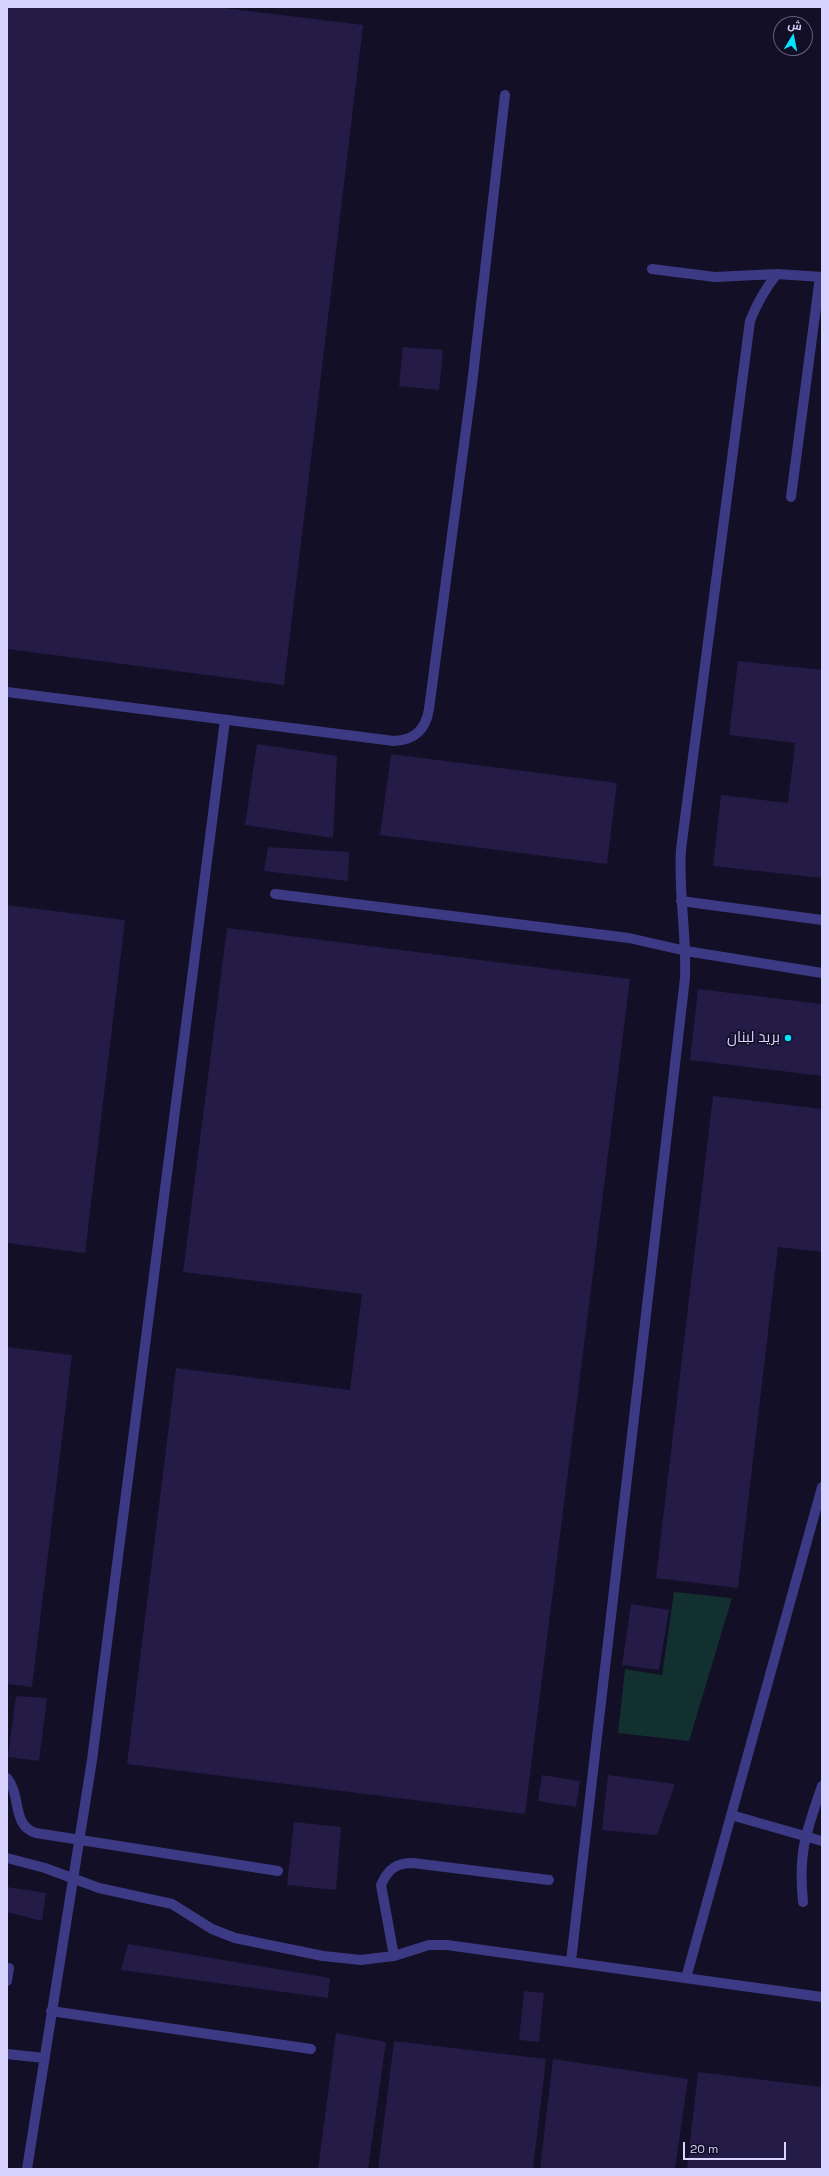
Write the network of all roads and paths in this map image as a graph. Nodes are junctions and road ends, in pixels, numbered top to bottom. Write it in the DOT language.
graph roads {
  1 [pos="505,96"];
  2 [pos="652,270"];
  3 [pos="778,274"];
  4 [pos="821,277"];
  5 [pos="791,497"];
  6 [pos="7,692"];
  7 [pos="225,720"];
  8 [pos="275,894"];
  9 [pos="681,901"];
  10 [pos="822,920"];
  11 [pos="686,951"];
  12 [pos="822,973"];
  13 [pos="822,1487"];
  14 [pos="7,1778"];
  15 [pos="822,1786"];
  16 [pos="731,1815"];
  17 [pos="804,1836"];
  18 [pos="78,1840"];
  19 [pos="822,1841"];
  20 [pos="7,1858"];
  21 [pos="278,1871"];
  22 [pos="72,1878"];
  23 [pos="549,1880"];
  24 [pos="803,1902"];
  25 [pos="394,1956"];
  26 [pos="571,1961"];
  27 [pos="9,1968"];
  28 [pos="686,1978"];
  29 [pos="7,1981"];
  30 [pos="822,1997"];
  31 [pos="51,2011"];
  32 [pos="311,2049"];
  33 [pos="7,2054"];
  34 [pos="44,2058"];
  35 [pos="27,2169"];
  1 -- 7 [label="lane"];
  2 -- 3 [label="lane"];
  3 -- 4 [label="lane"];
  3 -- 9 [label="lane"];
  4 -- 5 [label="lane"];
  6 -- 7 [label="lane"];
  7 -- 18 [label="lane"];
  8 -- 11 [label="lane"];
  9 -- 10 [label="lane"];
  9 -- 11 [label="lane"];
  11 -- 12 [label="lane"];
  11 -- 26 [label="lane"];
  13 -- 16 [label="lane"];
  14 -- 18 [label="lane"];
  15 -- 17 [label="lane"];
  16 -- 17 [label="lane"];
  16 -- 28 [label="lane"];
  17 -- 19 [label="lane"];
  17 -- 24 [label="lane"];
  18 -- 21 [label="lane"];
  18 -- 22 [label="lane"];
  20 -- 22 [label="lane"];
  22 -- 25 [label="lane"];
  22 -- 31 [label="lane"];
  23 -- 25 [label="lane"];
  25 -- 26 [label="lane"];
  26 -- 28 [label="lane"];
  27 -- 29 [label="lane"];
  28 -- 30 [label="lane"];
  31 -- 32 [label="lane"];
  31 -- 34 [label="lane"];
  33 -- 34 [label="lane"];
  34 -- 35 [label="lane"];
}
